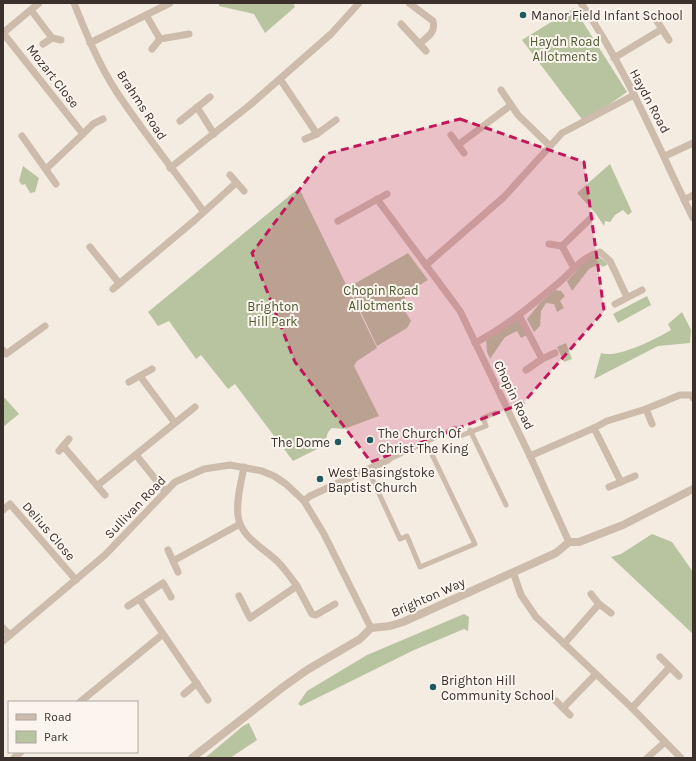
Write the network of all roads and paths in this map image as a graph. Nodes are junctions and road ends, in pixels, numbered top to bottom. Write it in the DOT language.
graph roads {
  1 [pos="39,3"];
  2 [pos="74,3"];
  3 [pos="170,3"];
  4 [pos="359,3"];
  5 [pos="409,3"];
  6 [pos="581,3"];
  7 [pos="31,10"];
  8 [pos="146,15"];
  9 [pos="655,18"];
  10 [pos="401,24"];
  11 [pos="662,29"];
  12 [pos="3,33"];
  13 [pos="189,34"];
  14 [pos="52,38"];
  15 [pos="160,39"];
  16 [pos="61,40"];
  17 [pos="669,40"];
  18 [pos="90,43"];
  19 [pos="43,44"];
  20 [pos="419,44"];
  21 [pos="152,49"];
  22 [pos="426,51"];
  23 [pos="614,58"];
  24 [pos="280,79"];
  25 [pos="501,90"];
  26 [pos="634,95"];
  27 [pos="210,97"];
  28 [pos="511,105"];
  29 [pos="197,107"];
  30 [pos="104,119"];
  31 [pos="336,120"];
  32 [pos="180,121"];
  33 [pos="83,134"];
  34 [pos="214,134"];
  35 [pos="317,134"];
  36 [pos="451,135"];
  37 [pos="22,136"];
  38 [pos="305,139"];
  39 [pos="693,143"];
  40 [pos="458,145"];
  41 [pos="549,145"];
  42 [pos="464,153"];
  43 [pos="665,156"];
  44 [pos="170,168"];
  45 [pos="46,169"];
  46 [pos="230,175"];
  47 [pos="236,183"];
  48 [pos="56,184"];
  49 [pos="244,191"];
  50 [pos="387,194"];
  51 [pos="693,195"];
  52 [pos="377,199"];
  53 [pos="684,200"];
  54 [pos="203,211"];
  55 [pos="591,218"];
  56 [pos="693,218"];
  57 [pos="338,221"];
  58 [pos="549,244"];
  59 [pos="562,246"];
  60 [pos="90,247"];
  61 [pos="426,265"];
  62 [pos="574,268"];
  63 [pos="118,283"];
  64 [pos="112,289"];
  65 [pos="642,290"];
  66 [pos="627,297"];
  67 [pos="615,304"];
  68 [pos="519,315"];
  69 [pos="45,326"];
  70 [pos="475,343"];
  71 [pos="554,353"];
  72 [pos="4,354"];
  73 [pos="542,359"];
  74 [pos="152,369"];
  75 [pos="526,370"];
  76 [pos="140,376"];
  77 [pos="129,382"];
  78 [pos="693,398"];
  79 [pos="195,407"];
  80 [pos="646,409"];
  81 [pos="495,413"];
  82 [pos="175,423"];
  83 [pos="652,424"];
  84 [pos="594,428"];
  85 [pos="471,431"];
  86 [pos="69,439"];
  87 [pos="426,442"];
  88 [pos="136,455"];
  89 [pos="530,456"];
  90 [pos="388,460"];
  91 [pos="244,467"];
  92 [pos="370,474"];
  93 [pos="635,476"];
  94 [pos="621,482"];
  95 [pos="98,485"];
  96 [pos="609,486"];
  97 [pos="693,489"];
  98 [pos="165,491"];
  99 [pos="105,495"];
  100 [pos="304,501"];
  101 [pos="506,505"];
  102 [pos="3,510"];
  103 [pos="240,524"];
  104 [pos="569,542"];
  105 [pos="168,550"];
  106 [pos="173,561"];
  107 [pos="178,572"];
  108 [pos="513,572"];
  109 [pos="76,580"];
  110 [pos="297,586"];
  111 [pos="591,594"];
  112 [pos="239,596"];
  113 [pos="171,597"];
  114 [pos="140,600"];
  115 [pos="335,604"];
  116 [pos="599,604"];
  117 [pos="128,606"];
  118 [pos="611,613"];
  119 [pos="3,628"];
  120 [pos="371,628"];
  121 [pos="163,634"];
  122 [pos="10,635"];
  123 [pos="3,641"];
  124 [pos="564,644"];
  125 [pos="660,657"];
  126 [pos="670,666"];
  127 [pos="596,674"];
  128 [pos="679,676"];
  129 [pos="197,683"];
  130 [pos="184,694"];
  131 [pos="208,700"];
  132 [pos="81,701"];
  133 [pos="556,702"];
  134 [pos="563,708"];
  135 [pos="632,708"];
  136 [pos="570,715"];
  137 [pos="665,742"];
  138 [pos="192,758"];
  139 [pos="647,758"];
  140 [pos="681,758"];
  1 -- 7 [label="street, Mozart Close"];
  2 -- 18 [label="street, Brahms Road"];
  3 -- 8 [label="street"];
  4 -- 24 [label="street"];
  5 -- 20 [label="street"];
  6 -- 23 [label="street, Haydn Road"];
  7 -- 12 [label="street, Mozart Close"];
  7 -- 14 [label="street, Mozart Close"];
  8 -- 15 [label="street"];
  8 -- 18 [label="street"];
  9 -- 11 [label="street"];
  10 -- 20 [label="street"];
  11 -- 17 [label="street"];
  11 -- 23 [label="street"];
  12 -- 33 [label="street, Mozart Close"];
  13 -- 15 [label="street"];
  14 -- 16 [label="street, Mozart Close"];
  14 -- 19 [label="street, Mozart Close"];
  15 -- 21 [label="street"];
  18 -- 44 [label="street, Brahms Road"];
  20 -- 22 [label="street"];
  23 -- 26 [label="street, Haydn Road"];
  24 -- 34 [label="street"];
  24 -- 35 [label="street"];
  25 -- 28 [label="street"];
  26 -- 41 [label="street"];
  26 -- 43 [label="street, Haydn Road"];
  27 -- 29 [label="street"];
  28 -- 40 [label="street"];
  28 -- 41 [label="street"];
  29 -- 32 [label="street"];
  29 -- 34 [label="street"];
  30 -- 33 [label="street"];
  31 -- 35 [label="street"];
  33 -- 45 [label="street"];
  34 -- 44 [label="street"];
  35 -- 38 [label="street"];
  36 -- 40 [label="street"];
  37 -- 45 [label="street"];
  39 -- 43 [label="street"];
  40 -- 42 [label="street"];
  41 -- 61 [label="street"];
  43 -- 53 [label="street, Haydn Road"];
  44 -- 54 [label="street, Brahms Road"];
  45 -- 48 [label="street"];
  46 -- 47 [label="street"];
  47 -- 49 [label="street"];
  47 -- 54 [label="street"];
  50 -- 52 [label="street"];
  51 -- 53 [label="street"];
  52 -- 57 [label="street"];
  52 -- 61 [label="street, Chopin Road"];
  53 -- 56 [label="street, Haydn Road"];
  54 -- 63 [label="street"];
  55 -- 59 [label="street"];
  58 -- 59 [label="street"];
  59 -- 62 [label="street"];
  60 -- 63 [label="street"];
  61 -- 70 [label="street, Chopin Road"];
  62 -- 66 [label="street"];
  62 -- 68 [label="street"];
  63 -- 64 [label="street"];
  65 -- 66 [label="street"];
  66 -- 67 [label="street"];
  68 -- 70 [label="street"];
  68 -- 73 [label="street"];
  69 -- 72 [label="street"];
  70 -- 89 [label="street, Chopin Road"];
  71 -- 73 [label="street"];
  73 -- 75 [label="street"];
  74 -- 76 [label="street"];
  76 -- 77 [label="street"];
  76 -- 82 [label="street"];
  78 -- 80 [label="street"];
  79 -- 82 [label="street"];
  80 -- 83 [label="street"];
  80 -- 84 [label="street"];
  81 -- 85 [label="street"];
  82 -- 88 [label="street"];
  84 -- 89 [label="street"];
  84 -- 94 [label="street"];
  85 -- 87 [label="street"];
  85 -- 101 [label="street"];
  86 -- 95 [label="street"];
  87 -- 90 [label="street"];
  87 -- 92 [label="street"];
  88 -- 95 [label="street"];
  88 -- 98 [label="street"];
  89 -- 104 [label="street, Chopin Road"];
  90 -- 100 [label="street"];
  91 -- 98 [label="street, Sullivan Road"];
  91 -- 100 [label="street, Sullivan Road"];
  91 -- 103 [label="street"];
  93 -- 94 [label="street"];
  94 -- 96 [label="street"];
  95 -- 99 [label="street"];
  97 -- 104 [label="street, Brighton Way"];
  98 -- 109 [label="street, Sullivan Road"];
  100 -- 120 [label="street, Sullivan Road"];
  102 -- 109 [label="street, Delius Close"];
  103 -- 106 [label="street"];
  103 -- 110 [label="street"];
  104 -- 108 [label="street, Brighton Way"];
  105 -- 106 [label="street"];
  106 -- 107 [label="street"];
  108 -- 120 [label="street, Brighton Way"];
  108 -- 124 [label="street"];
  109 -- 122 [label="street, Sullivan Road"];
  110 -- 112 [label="street"];
  110 -- 115 [label="street"];
  111 -- 116 [label="street"];
  113 -- 114 [label="street"];
  114 -- 117 [label="street"];
  114 -- 121 [label="street"];
  116 -- 118 [label="street"];
  116 -- 124 [label="street"];
  119 -- 122 [label="street"];
  120 -- 138 [label="street"];
  121 -- 129 [label="street"];
  121 -- 132 [label="street"];
  122 -- 123 [label="street, Sullivan Road"];
  124 -- 127 [label="street"];
  125 -- 126 [label="street"];
  126 -- 128 [label="street"];
  126 -- 135 [label="street"];
  127 -- 134 [label="street"];
  127 -- 135 [label="street"];
  129 -- 130 [label="street"];
  129 -- 131 [label="street"];
  133 -- 134 [label="street"];
  134 -- 136 [label="street"];
  135 -- 137 [label="street"];
  137 -- 139 [label="street"];
  137 -- 140 [label="street"];
}
